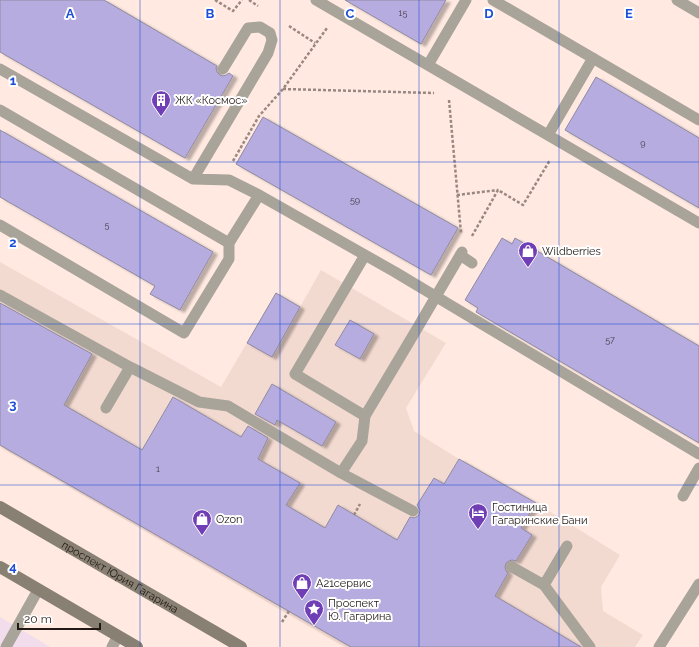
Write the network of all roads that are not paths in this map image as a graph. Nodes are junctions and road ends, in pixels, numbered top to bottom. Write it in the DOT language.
graph roads {
  1 [pos="316,0"];
  2 [pos="466,0"];
  3 [pos="493,0"];
  4 [pos="677,0"];
  5 [pos="699,13"];
  6 [pos="593,58"];
  7 [pos="428,65"];
  8 [pos="0,68"];
  9 [pos="224,69"];
  10 [pos="0,110"];
  11 [pos="699,120"];
  12 [pos="548,135"];
  13 [pos="193,179"];
  14 [pos="259,195"];
  15 [pos="699,223"];
  16 [pos="0,226"];
  17 [pos="229,243"];
  18 [pos="365,255"];
  19 [pos="472,263"];
  20 [pos="0,295"];
  21 [pos="436,297"];
  22 [pos="130,367"];
  23 [pos="106,408"];
  24 [pos="365,416"];
  25 [pos="699,454"];
  26 [pos="699,468"];
  27 [pos="341,473"];
  28 [pos="683,496"];
  29 [pos="0,507"];
  30 [pos="413,511"];
  31 [pos="567,546"];
  32 [pos="0,567"];
  33 [pos="512,567"];
  34 [pos="699,584"];
  35 [pos="544,585"];
  36 [pos="38,590"];
  37 [pos="115,642"];
  38 [pos="6,647"];
  39 [pos="137,647"];
  40 [pos="241,647"];
  41 [pos="590,647"];
  42 [pos="659,647"];
  1 -- 7 [label="lane"];
  2 -- 7 [label="lane"];
  3 -- 6 [label="lane"];
  4 -- 5 [label="lane"];
  6 -- 11 [label="lane"];
  6 -- 12 [label="lane"];
  7 -- 12 [label="lane"];
  8 -- 13 [label="lane"];
  9 -- 13 [label="lane"];
  10 -- 17 [label="lane"];
  12 -- 15 [label="lane"];
  13 -- 14 [label="lane"];
  14 -- 17 [label="lane"];
  14 -- 18 [label="lane"];
  16 -- 17 [label="lane"];
  18 -- 21 [label="lane"];
  18 -- 24 [label="lane"];
  19 -- 21 [label="lane"];
  20 -- 22 [label="lane"];
  21 -- 24 [label="lane"];
  21 -- 25 [label="lane"];
  22 -- 23 [label="lane"];
  22 -- 27 [label="lane"];
  24 -- 27 [label="lane"];
  26 -- 28 [label="lane"];
  27 -- 30 [label="lane"];
  29 -- 40 [label="main road, проспект Юрия Гагарина"];
  31 -- 35 [label="lane"];
  32 -- 36 [label="main road"];
  33 -- 35 [label="lane"];
  34 -- 42 [label="lane"];
  35 -- 41 [label="lane"];
  36 -- 37 [label="main road"];
  36 -- 38 [label="lane"];
  37 -- 39 [label="main road"];
}
